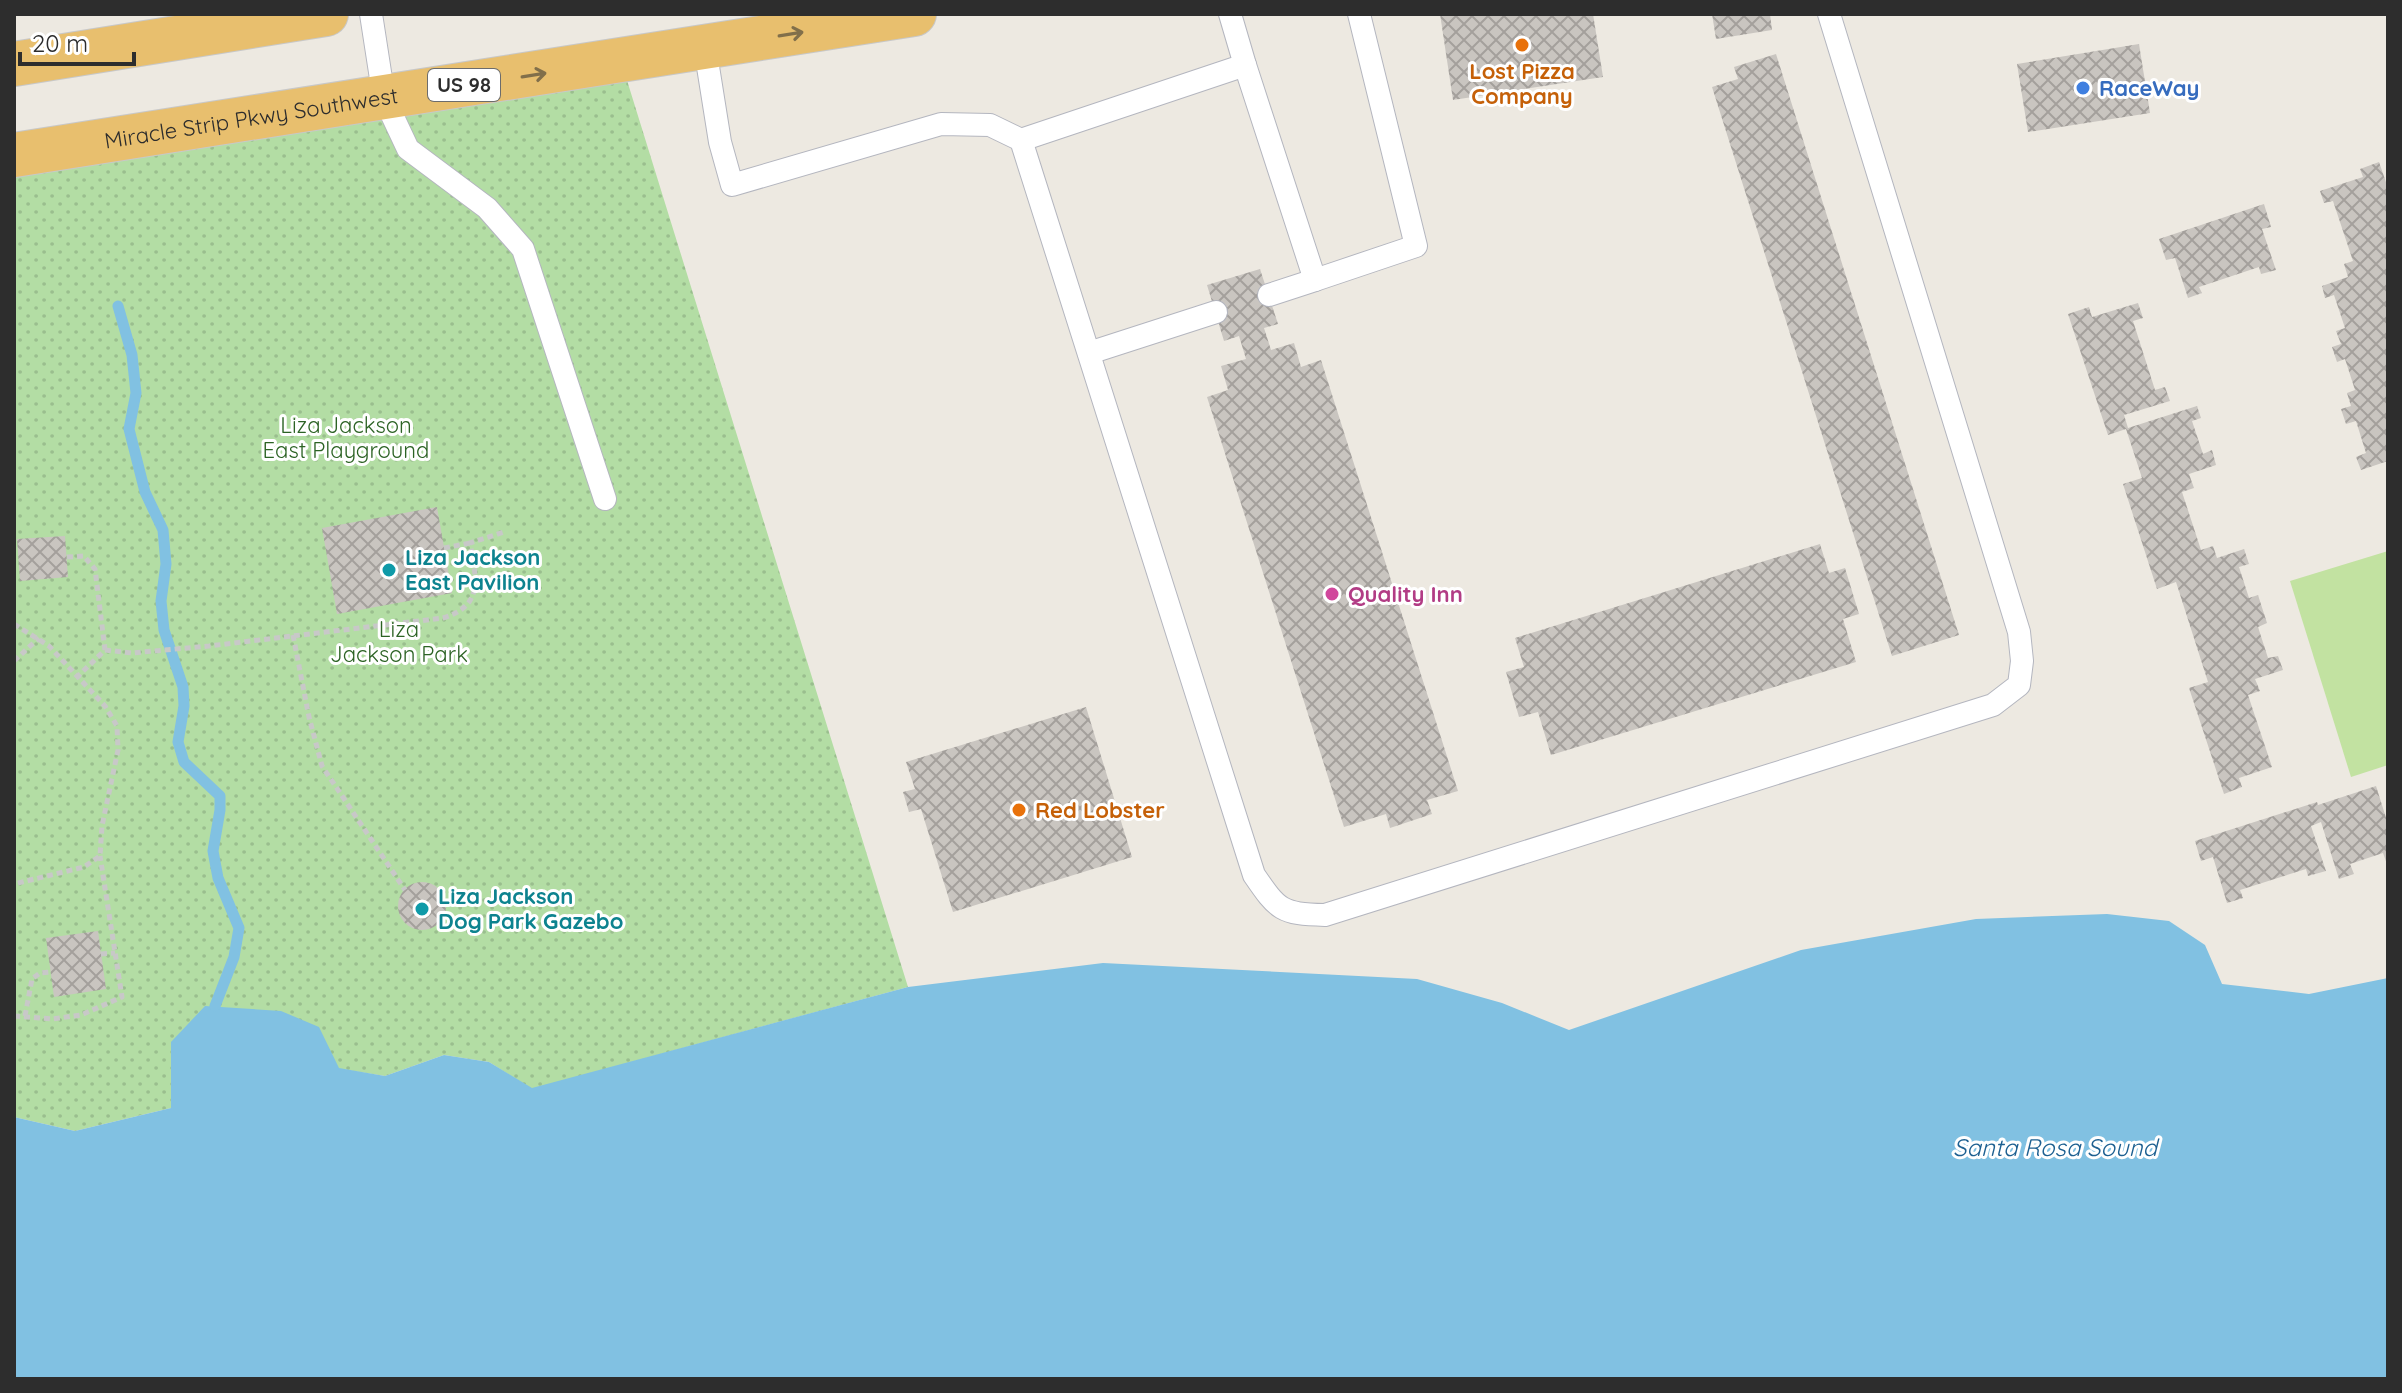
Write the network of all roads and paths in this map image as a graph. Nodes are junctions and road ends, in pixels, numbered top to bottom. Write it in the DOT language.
graph roads {
  1 [pos="326,14"];
  2 [pos="371,14"];
  3 [pos="914,14"];
  4 [pos="1230,14"];
  5 [pos="1359,14"];
  6 [pos="1829,14"];
  7 [pos="705,48"];
  8 [pos="14,64"];
  9 [pos="1245,65"];
  10 [pos="384,98"];
  11 [pos="1021,140"];
  12 [pos="14,155"];
  13 [pos="1315,280"];
  14 [pos="1269,295"];
  15 [pos="1216,312"];
  16 [pos="1089,353"];
  17 [pos="605,499"];
  18 [pos="504,532"];
  19 [pos="470,543"];
  20 [pos="444,548"];
  21 [pos="67,557"];
  22 [pos="14,624"];
  23 [pos="293,635"];
  24 [pos="39,638"];
  25 [pos="105,650"];
  26 [pos="14,661"];
  27 [pos="77,677"];
  28 [pos="100,856"];
  29 [pos="14,884"];
  30 [pos="405,890"];
  31 [pos="115,953"];
  32 [pos="101,954"];
  33 [pos="51,972"];
  34 [pos="14,1016"];
  35 [pos="25,1016"];
  1 -- 8 [label="highway"];
  2 -- 10 [label="lane"];
  7 -- 3 [label="highway, Miracle Strip Pkwy Southwest / US 98, one-way"];
  4 -- 9 [label="lane"];
  5 -- 13 [label="lane"];
  6 -- 16 [label="lane"];
  10 -- 7 [label="highway, Miracle Strip Pkwy Southwest / US 98, one-way"];
  7 -- 11 [label="lane"];
  9 -- 11 [label="lane"];
  9 -- 13 [label="lane"];
  10 -- 12 [label="highway, Miracle Strip Pkwy Southwest / US 98"];
  10 -- 17 [label="lane"];
  11 -- 16 [label="lane"];
  13 -- 14 [label="lane"];
  15 -- 16 [label="lane"];
  18 -- 19 [label="path"];
  19 -- 20 [label="path"];
  19 -- 23 [label="path"];
  21 -- 25 [label="path"];
  22 -- 24 [label="path"];
  23 -- 25 [label="path"];
  23 -- 30 [label="path"];
  24 -- 26 [label="path"];
  24 -- 27 [label="path"];
  25 -- 27 [label="path"];
  27 -- 28 [label="path"];
  28 -- 29 [label="path"];
  28 -- 31 [label="path"];
  31 -- 32 [label="path"];
  31 -- 35 [label="path"];
  33 -- 35 [label="path"];
  34 -- 35 [label="path"];
}
